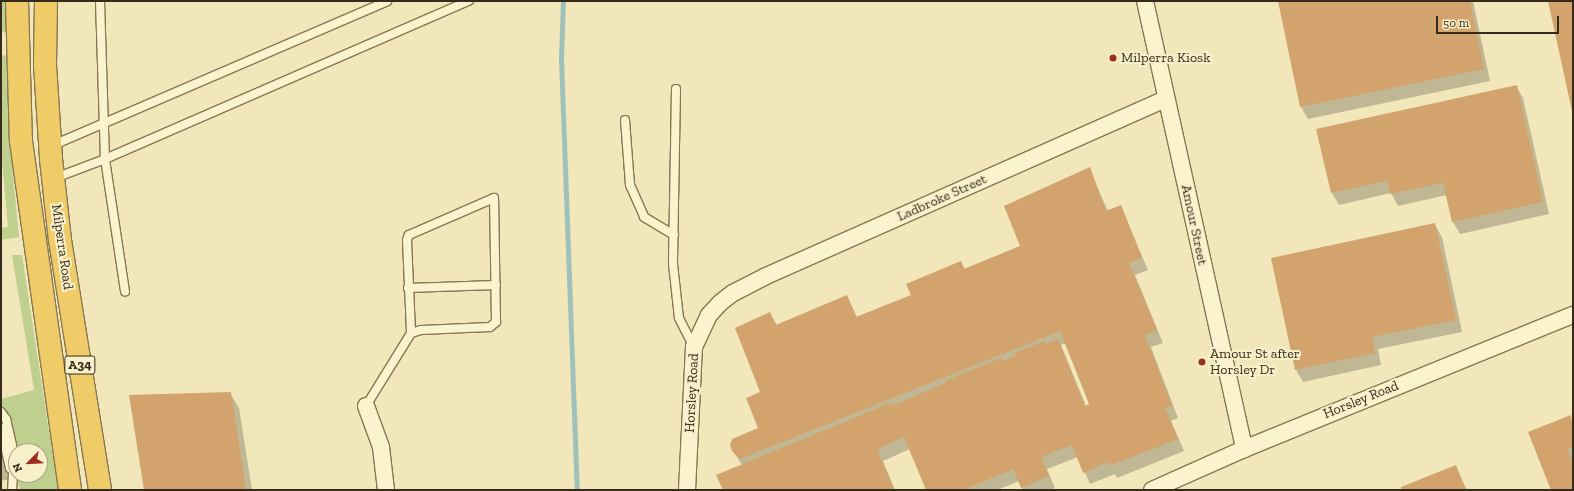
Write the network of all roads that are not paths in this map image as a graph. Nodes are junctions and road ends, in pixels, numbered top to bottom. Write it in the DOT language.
graph roads {
  1 [pos="17,1"];
  2 [pos="46,1"];
  3 [pos="100,1"];
  4 [pos="387,1"];
  5 [pos="469,1"];
  6 [pos="1145,1"];
  7 [pos="676,90"];
  8 [pos="1166,99"];
  9 [pos="625,120"];
  10 [pos="105,125"];
  11 [pos="50,147"];
  12 [pos="105,159"];
  13 [pos="53,179"];
  14 [pos="674,235"];
  15 [pos="496,285"];
  16 [pos="408,288"];
  17 [pos="125,292"];
  18 [pos="720,303"];
  19 [pos="1573,315"];
  20 [pos="411,333"];
  21 [pos="694,347"];
  22 [pos="366,406"];
  23 [pos="1,412"];
  24 [pos="1,428"];
  25 [pos="11,443"];
  26 [pos="1244,449"];
  27 [pos="8,463"];
  28 [pos="70,490"];
  29 [pos="100,490"];
  30 [pos="386,490"];
  31 [pos="688,490"];
  32 [pos="1152,490"];
  1 -- 28 [label="highway, Milperra Road / A34"];
  2 -- 11 [label="highway, Milperra Road / A34"];
  3 -- 10 [label="lane"];
  4 -- 10 [label="lane"];
  5 -- 12 [label="lane"];
  6 -- 8 [label="street, Amour Street"];
  7 -- 14 [label="lane"];
  8 -- 18 [label="street, Ladbroke Street"];
  8 -- 26 [label="street, Amour Street"];
  9 -- 14 [label="lane"];
  10 -- 11 [label="lane"];
  10 -- 12 [label="lane"];
  11 -- 13 [label="highway, Milperra Road / A34"];
  12 -- 13 [label="lane"];
  12 -- 17 [label="lane"];
  13 -- 29 [label="highway, Milperra Road / A34"];
  14 -- 21 [label="lane"];
  15 -- 16 [label="lane"];
  15 -- 16 [label="lane"];
  15 -- 20 [label="lane"];
  16 -- 20 [label="lane"];
  18 -- 21 [label="street, Horsley Road"];
  19 -- 26 [label="street, Horsley Road"];
  20 -- 22 [label="lane"];
  21 -- 31 [label="street, Horsley Road"];
  22 -- 30 [label="street"];
  23 -- 25 [label="lane"];
  24 -- 27 [label="lane"];
  26 -- 32 [label="street, Horsley Road"];
}
